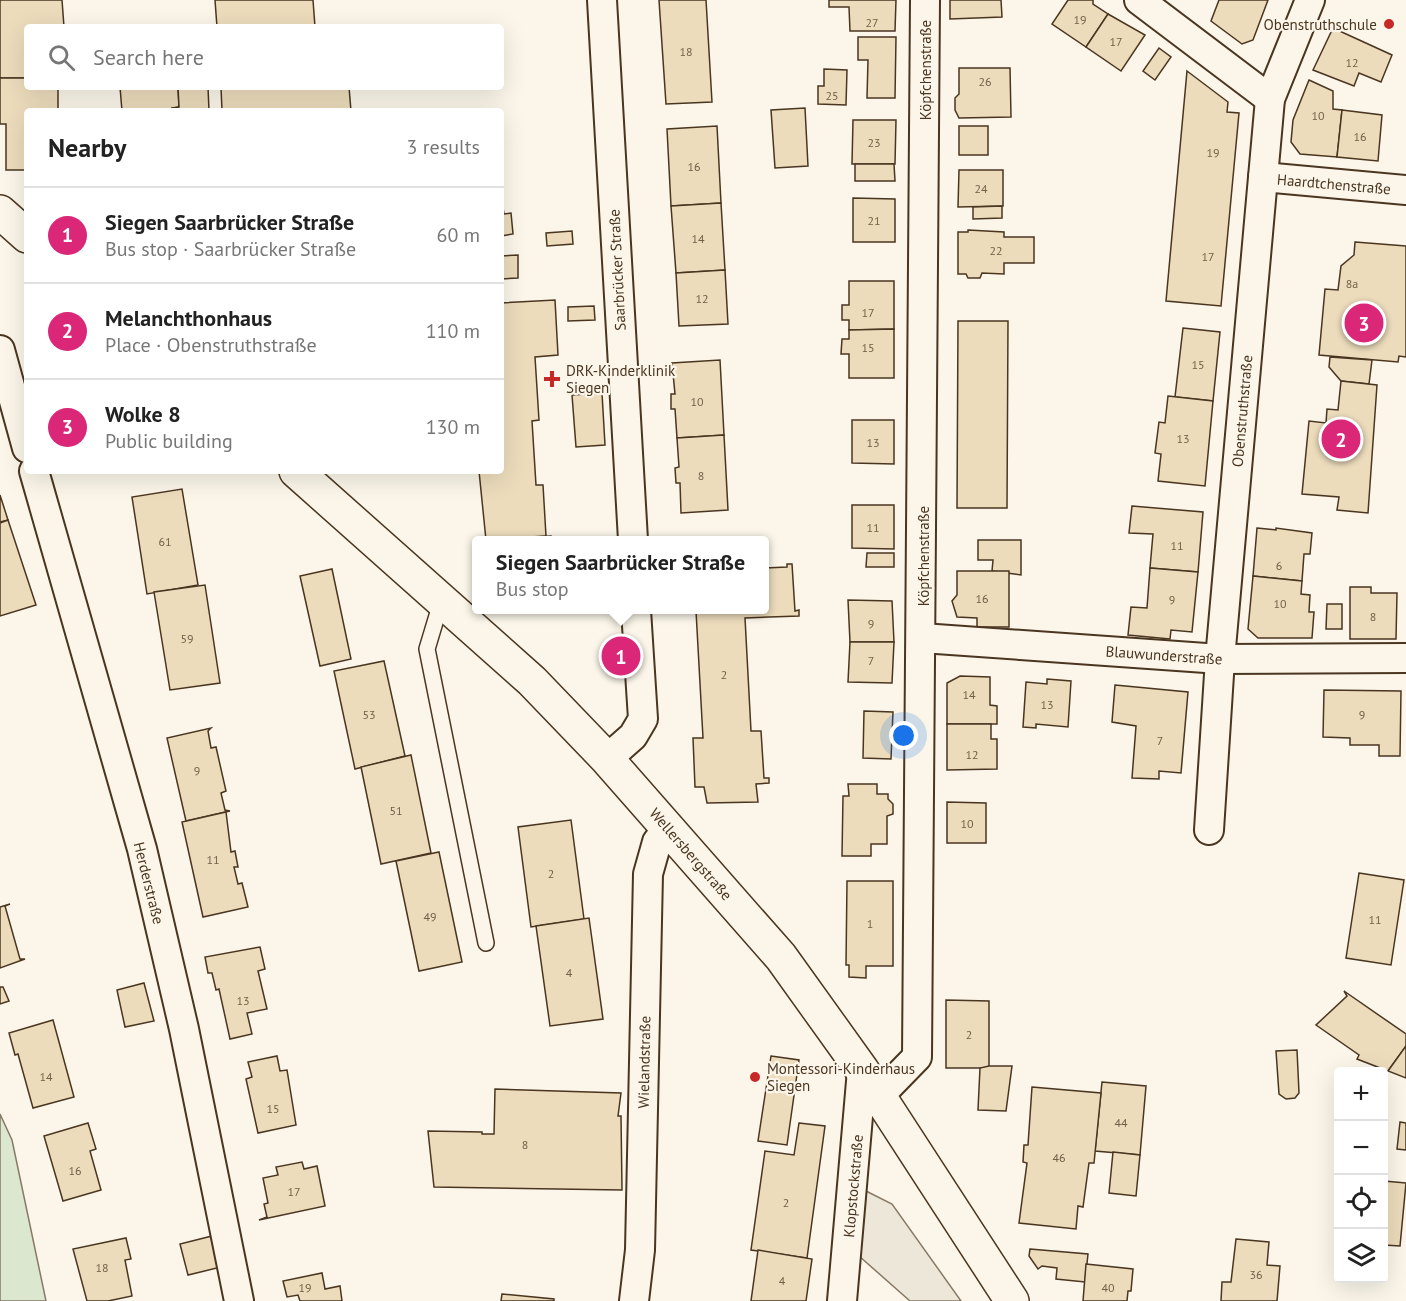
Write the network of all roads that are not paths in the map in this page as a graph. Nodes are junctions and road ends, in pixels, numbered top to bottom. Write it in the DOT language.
graph roads {
  1 [pos="602,0"];
  2 [pos="925,0"];
  3 [pos="1138,0"];
  4 [pos="1310,0"];
  5 [pos="1270,99"];
  6 [pos="1263,177"];
  7 [pos="1406,190"];
  8 [pos="0,212"];
  9 [pos="24,233"];
  10 [pos="0,350"];
  11 [pos="24,437"];
  12 [pos="35,474"];
  13 [pos="299,474"];
  14 [pos="633,536"];
  15 [pos="442,599"];
  16 [pos="636,614"];
  17 [pos="922,638"];
  18 [pos="1406,658"];
  19 [pos="1220,659"];
  20 [pos="607,759"];
  21 [pos="668,828"];
  22 [pos="1209,830"];
  23 [pos="486,943"];
  24 [pos="871,1083"];
  25 [pos="239,1301"];
  26 [pos="634,1301"];
  27 [pos="842,1301"];
  28 [pos="1012,1301"];
  1 -- 14 [label="street, Saarbrücker Straße"];
  2 -- 17 [label="street, Köpfchenstraße"];
  3 -- 5 [label="street"];
  4 -- 5 [label="street, Obenstruthstraße"];
  5 -- 6 [label="street, Obenstruthstraße"];
  6 -- 7 [label="street, Haardtchenstraße"];
  6 -- 19 [label="street, Obenstruthstraße"];
  8 -- 9 [label="street"];
  10 -- 11 [label="street"];
  12 -- 25 [label="street, Herderstraße"];
  13 -- 15 [label="street, Wellersbergstraße"];
  15 -- 20 [label="street, Wellersbergstraße"];
  15 -- 23 [label="lane"];
  16 -- 20 [label="street"];
  17 -- 19 [label="street, Blauwunderstraße"];
  17 -- 24 [label="street, Köpfchenstraße"];
  18 -- 19 [label="street, Blauwunderstraße"];
  19 -- 22 [label="street, Obenstruthstraße"];
  20 -- 21 [label="street, Wellersbergstraße"];
  21 -- 24 [label="street, Wellersbergstraße"];
  21 -- 26 [label="street, Wielandstraße"];
  24 -- 27 [label="street, Klopstockstraße"];
  24 -- 28 [label="street, Wellersbergstraße"];
}
